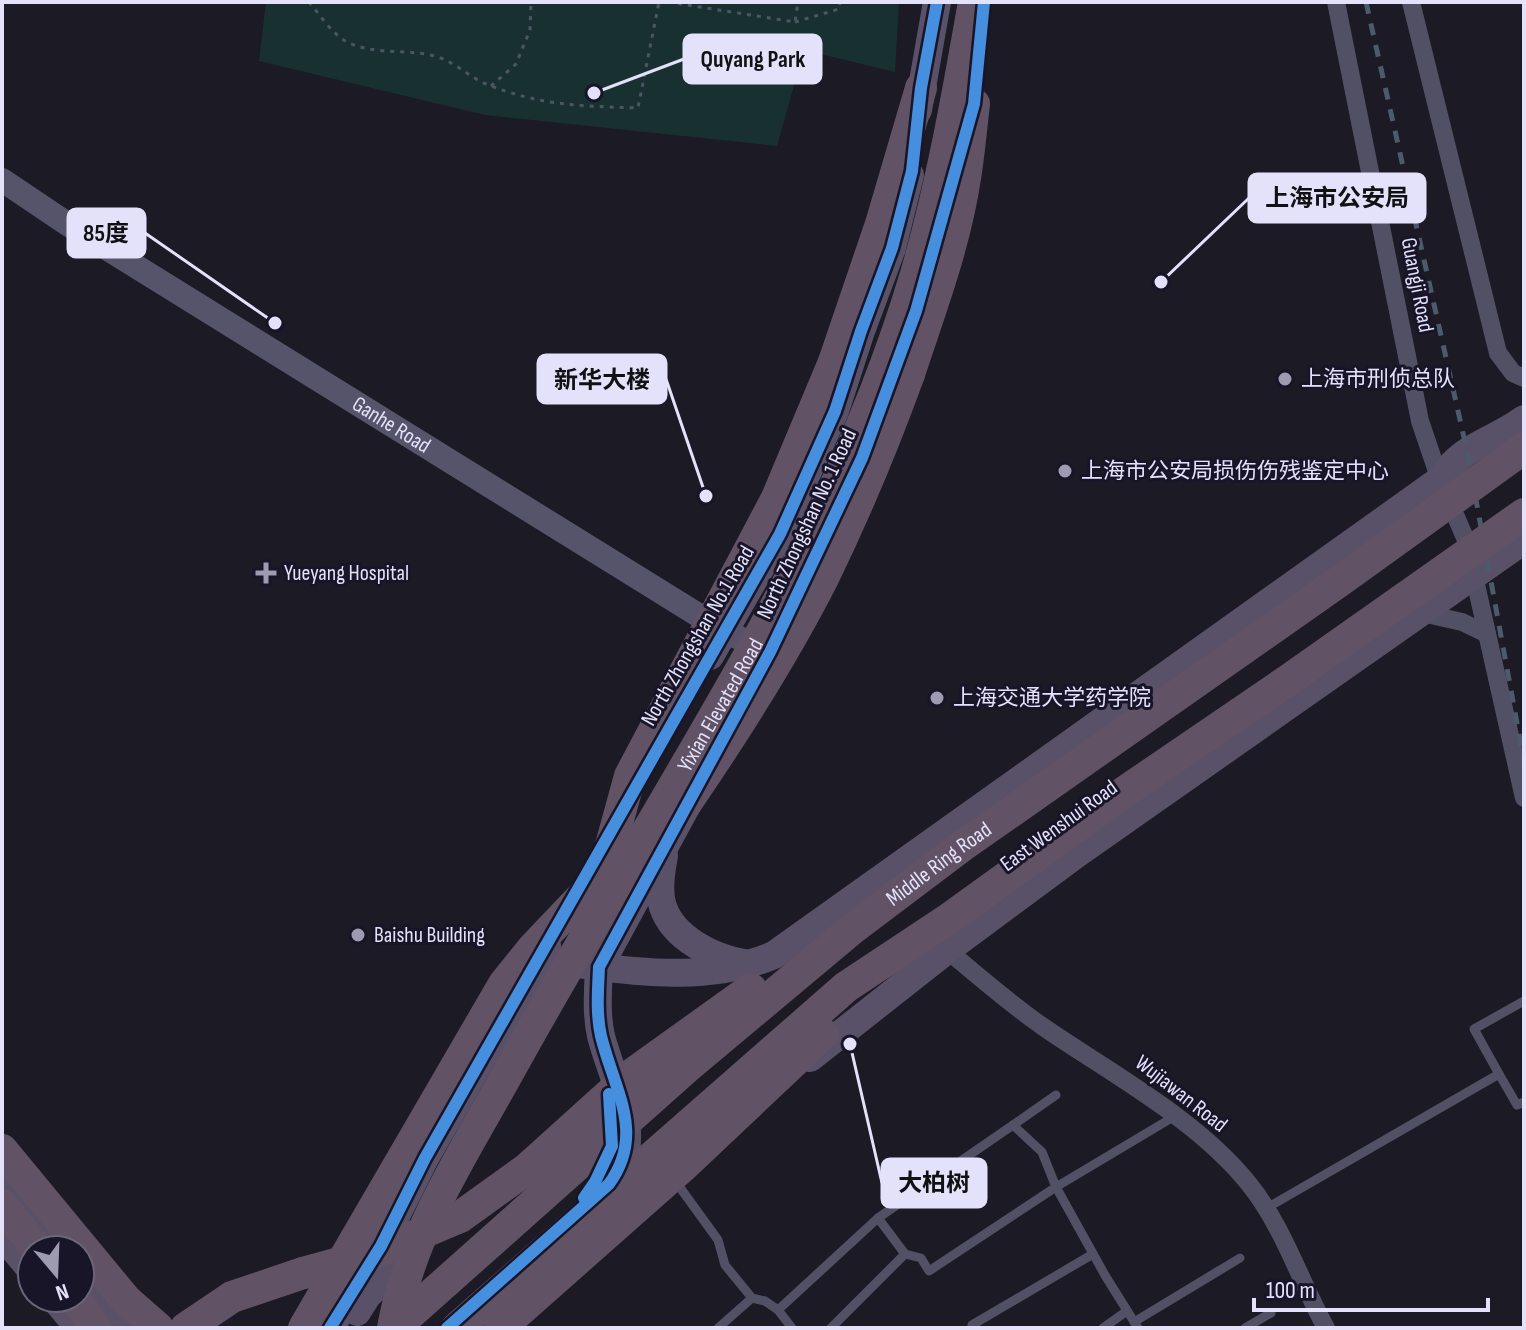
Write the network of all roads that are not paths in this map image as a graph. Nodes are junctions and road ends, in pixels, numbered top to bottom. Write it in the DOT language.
graph roads {
  1 [pos="937,2"];
  2 [pos="953,2"];
  3 [pos="974,2"];
  4 [pos="984,2"];
  5 [pos="1336,2"];
  6 [pos="1411,2"];
  7 [pos="921,88"];
  8 [pos="975,97"];
  9 [pos="2,180"];
  10 [pos="1524,378"];
  11 [pos="1519,432"];
  12 [pos="1524,466"];
  13 [pos="1440,480"];
  14 [pos="1524,499"];
  15 [pos="1524,514"];
  16 [pos="1461,528"];
  17 [pos="1524,540"];
  18 [pos="1475,576"];
  19 [pos="1422,613"];
  20 [pos="714,625"];
  21 [pos="1487,634"];
  22 [pos="777,656"];
  23 [pos="1199,697"];
  24 [pos="1129,702"];
  25 [pos="1524,798"];
  26 [pos="666,844"];
  27 [pos="962,846"];
  28 [pos="600,872"];
  29 [pos="950,918"];
  30 [pos="947,950"];
  31 [pos="548,956"];
  32 [pos="752,963"];
  33 [pos="599,967"];
  34 [pos="555,997"];
  35 [pos="1524,1001"];
  36 [pos="600,1033"];
  37 [pos="1499,1074"];
  38 [pos="1056,1095"];
  39 [pos="1524,1102"];
  40 [pos="1175,1116"];
  41 [pos="1013,1125"];
  42 [pos="2,1150"];
  43 [pos="425,1158"];
  44 [pos="622,1167"];
  45 [pos="667,1169"];
  46 [pos="2,1178"];
  47 [pos="1056,1187"];
  48 [pos="631,1197"];
  49 [pos="2,1205"];
  50 [pos="1265,1209"];
  51 [pos="397,1211"];
  52 [pos="878,1218"];
  53 [pos="568,1221"];
  54 [pos="25,1234"];
  55 [pos="47,1234"];
  56 [pos="2,1235"];
  57 [pos="381,1246"];
  58 [pos="16,1252"];
  59 [pos="414,1253"];
  60 [pos="905,1254"];
  61 [pos="1093,1254"];
  62 [pos="1240,1258"];
  63 [pos="336,1265"];
  64 [pos="547,1271"];
  65 [pos="96,1286"];
  66 [pos="96,1293"];
  67 [pos="367,1296"];
  68 [pos="752,1298"];
  69 [pos="778,1310"];
  70 [pos="1127,1311"];
  71 [pos="1271,1313"];
  72 [pos="972,1325"];
  73 [pos="1136,1325"];
  74 [pos="123,1328"];
  75 [pos="136,1328"];
  76 [pos="158,1328"];
  77 [pos="186,1328"];
  78 [pos="296,1328"];
  79 [pos="304,1328"];
  80 [pos="330,1328"];
  81 [pos="347,1328"];
  82 [pos="370,1328"];
  83 [pos="393,1328"];
  84 [pos="447,1328"];
  85 [pos="457,1328"];
  86 [pos="484,1328"];
  87 [pos="500,1328"];
  88 [pos="718,1328"];
  89 [pos="792,1328"];
  90 [pos="831,1328"];
  91 [pos="1103,1328"];
  92 [pos="1245,1328"];
  93 [pos="1326,1328"];
  1 -- 7 [label="main road"];
  2 -- 28 [label="highway, Yixian Elevated Road, bridge"];
  3 -- 34 [label="highway, Yixian Elevated Road, bridge"];
  4 -- 8 [label="main road, North Zhongshan No. 1 Road"];
  5 -- 13 [label="street, Guangji Road"];
  6 -- 10 [label="street"];
  7 -- 20 [label="main road"];
  7 -- 28 [label="highway, bridge"];
  8 -- 22 [label="main road, North Zhongshan No. 1 Road"];
  8 -- 34 [label="highway, bridge"];
  9 -- 20 [label="street, Ganhe Road"];
  11 -- 13 [label="main road, East Wenshui Road"];
  11 -- 27 [label="highway, Middle Ring Road, bridge"];
  12 -- 16 [label="main road, East Wenshui Road"];
  13 -- 16 [label="street, Guangji Road"];
  13 -- 24 [label="main road, East Wenshui Road"];
  14 -- 16 [label="main road, East Wenshui Road"];
  15 -- 29 [label="highway, bridge"];
  16 -- 18 [label="street"];
  16 -- 23 [label="main road, East Wenshui Road"];
  16 -- 48 [label="main road, East Wenshui Road"];
  17 -- 18 [label="main road, East Wenshui Road"];
  18 -- 19 [label="main road, East Wenshui Road"];
  18 -- 21 [label="street"];
  19 -- 21 [label="street"];
  19 -- 30 [label="main road, East Wenshui Road"];
  20 -- 22 [label="street, Ganhe Road"];
  20 -- 31 [label="main road, North Zhongshan No.1 Road"];
  21 -- 25 [label="street"];
  22 -- 26 [label="main road"];
  23 -- 24 [label="main road"];
  23 -- 32 [label="main road, East Wenshui Road"];
  24 -- 32 [label="main road, East Wenshui Road"];
  26 -- 32 [label="main road"];
  26 -- 33 [label="main road"];
  27 -- 77 [label="highway, bridge"];
  27 -- 83 [label="highway, Middle Ring Road, bridge"];
  28 -- 79 [label="highway, bridge"];
  28 -- 82 [label="highway, Yixian Elevated Road, bridge"];
  29 -- 85 [label="highway, bridge"];
  29 -- 87 [label="highway, bridge"];
  30 -- 40 [label="street, Wujiawan Road"];
  30 -- 45 [label="main road, East Wenshui Road"];
  31 -- 33 [label="main road, East Wenshui Road"];
  31 -- 34 [label="main road"];
  31 -- 43 [label="main road, North Zhongshan No.1 Road"];
  32 -- 33 [label="main road, East Wenshui Road"];
  33 -- 34 [label="main road"];
  33 -- 36 [label="main road"];
  34 -- 59 [label="main road, North Zhongshan No.1 Road"];
  34 -- 83 [label="highway, Yixian Elevated Road, bridge"];
  35 -- 37 [label="lane"];
  36 -- 44 [label="main road"];
  36 -- 53 [label="main road"];
  37 -- 39 [label="lane"];
  37 -- 50 [label="lane"];
  38 -- 41 [label="lane"];
  40 -- 47 [label="lane"];
  40 -- 50 [label="street, Wujiawan Road"];
  41 -- 47 [label="lane"];
  41 -- 52 [label="lane"];
  42 -- 76 [label="highway"];
  43 -- 51 [label="main road, North Zhongshan No.1 Road"];
  43 -- 63 [label="main road"];
  44 -- 53 [label="main road"];
  44 -- 64 [label="main road"];
  45 -- 48 [label="main road, East Wenshui Road"];
  45 -- 68 [label="lane"];
  46 -- 55 [label="main road"];
  47 -- 60 [label="lane"];
  47 -- 61 [label="lane"];
  48 -- 64 [label="main road, East Wenshui Road"];
  49 -- 54 [label="highway"];
  50 -- 93 [label="street, Wujiawan Road"];
  51 -- 57 [label="main road, North Zhongshan No.1 Road"];
  51 -- 63 [label="main road"];
  52 -- 60 [label="lane"];
  52 -- 69 [label="lane"];
  53 -- 84 [label="main road"];
  56 -- 58 [label="main road"];
  57 -- 67 [label="main road, North Zhongshan No.1 Road"];
  57 -- 80 [label="main road, North Zhongshan No.1 Road"];
  59 -- 67 [label="main road, North Zhongshan No.1 Road"];
  59 -- 82 [label="main road"];
  60 -- 90 [label="lane"];
  61 -- 70 [label="lane"];
  61 -- 72 [label="lane"];
  62 -- 73 [label="lane"];
  63 -- 78 [label="main road"];
  64 -- 86 [label="main road, East Wenshui Road"];
  65 -- 75 [label="main road"];
  66 -- 74 [label="main road"];
  67 -- 81 [label="main road, North Zhongshan No.1 Road"];
  68 -- 69 [label="lane"];
  68 -- 88 [label="lane"];
  69 -- 89 [label="lane"];
  70 -- 73 [label="lane"];
  70 -- 91 [label="lane"];
  71 -- 92 [label="lane"];
}
